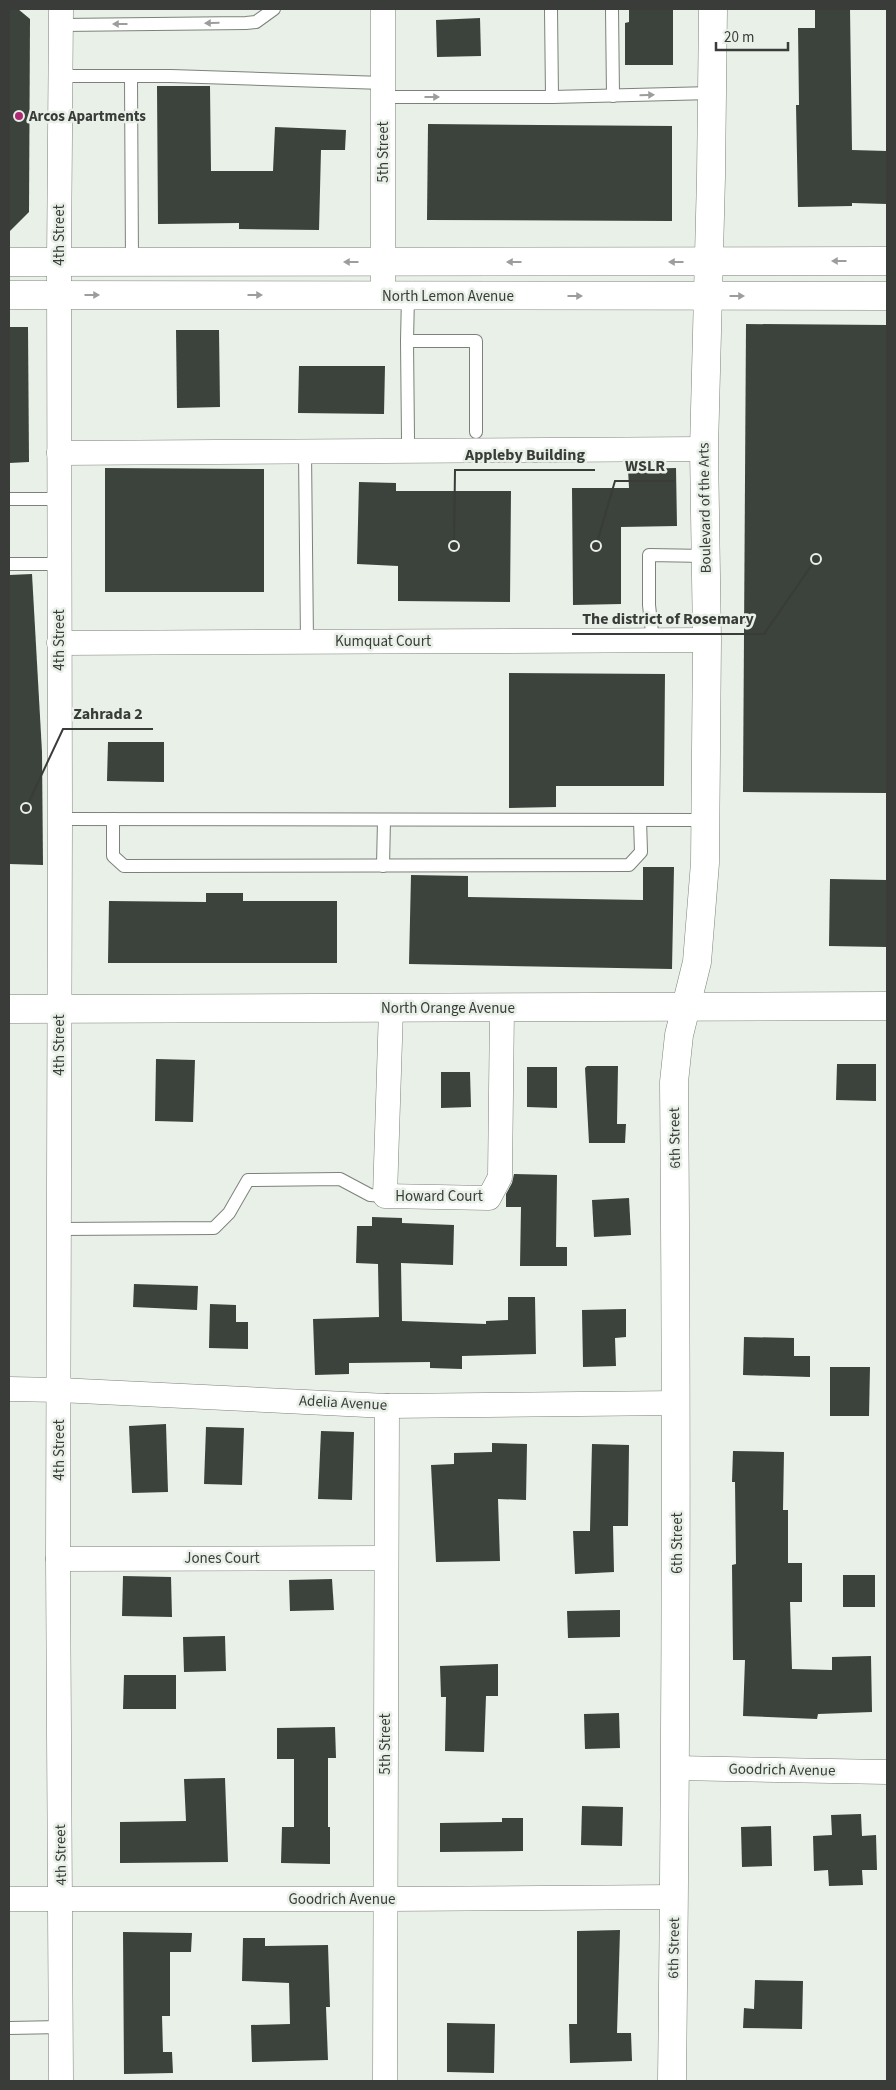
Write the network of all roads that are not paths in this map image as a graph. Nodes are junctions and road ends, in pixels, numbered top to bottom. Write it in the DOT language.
graph roads {
  1 [pos="274,9"];
  2 [pos="383,9"];
  3 [pos="551,9"];
  4 [pos="612,9"];
  5 [pos="713,9"];
  6 [pos="61,17"];
  7 [pos="59,76"];
  8 [pos="131,76"];
  9 [pos="383,90"];
  10 [pos="712,93"];
  11 [pos="613,96"];
  12 [pos="552,98"];
  13 [pos="887,261"];
  14 [pos="9,262"];
  15 [pos="382,262"];
  16 [pos="708,262"];
  17 [pos="59,263"];
  18 [pos="132,263"];
  19 [pos="9,295"];
  20 [pos="59,295"];
  21 [pos="396,296"];
  22 [pos="708,296"];
  23 [pos="887,296"];
  24 [pos="407,341"];
  25 [pos="476,432"];
  26 [pos="408,439"];
  27 [pos="704,449"];
  28 [pos="305,452"];
  29 [pos="59,453"];
  30 [pos="9,499"];
  31 [pos="59,499"];
  32 [pos="706,556"];
  33 [pos="9,564"];
  34 [pos="59,564"];
  35 [pos="707,640"];
  36 [pos="653,641"];
  37 [pos="307,642"];
  38 [pos="59,643"];
  39 [pos="60,820"];
  40 [pos="113,820"];
  41 [pos="384,820"];
  42 [pos="640,820"];
  43 [pos="706,820"];
  44 [pos="383,866"];
  45 [pos="686,1006"];
  46 [pos="887,1006"];
  47 [pos="502,1008"];
  48 [pos="9,1009"];
  49 [pos="59,1009"];
  50 [pos="390,1009"];
  51 [pos="385,1196"];
  52 [pos="59,1229"];
  53 [pos="9,1389"];
  54 [pos="59,1390"];
  55 [pos="677,1403"];
  56 [pos="387,1406"];
  57 [pos="386,1558"];
  58 [pos="58,1559"];
  59 [pos="676,1768"];
  60 [pos="887,1772"];
  61 [pos="674,1897"];
  62 [pos="61,1898"];
  63 [pos="9,1899"];
  64 [pos="385,1899"];
  65 [pos="61,2027"];
  66 [pos="9,2028"];
  67 [pos="61,2081"];
  68 [pos="385,2081"];
  69 [pos="672,2081"];
  1 -- 6 [label="lane, one-way"];
  2 -- 9 [label="street, 5th Street"];
  3 -- 12 [label="lane"];
  4 -- 11 [label="lane"];
  5 -- 10 [label="street, Boulevard of the Arts"];
  6 -- 7 [label="street, 4th Street"];
  7 -- 8 [label="lane"];
  7 -- 17 [label="street, 4th Street"];
  8 -- 9 [label="lane"];
  8 -- 18 [label="lane"];
  9 -- 12 [label="lane, one-way"];
  9 -- 15 [label="street, 5th Street"];
  11 -- 10 [label="lane, one-way"];
  10 -- 16 [label="street, Boulevard of the Arts"];
  11 -- 12 [label="lane"];
  13 -- 16 [label="street, one-way"];
  14 -- 17 [label="street"];
  16 -- 15 [label="street, one-way"];
  15 -- 18 [label="street, one-way"];
  15 -- 21 [label="street, 5th Street"];
  16 -- 22 [label="street, Boulevard of the Arts"];
  17 -- 18 [label="street"];
  17 -- 20 [label="street, 4th Street"];
  19 -- 20 [label="street, North Lemon Avenue"];
  20 -- 21 [label="street, North Lemon Avenue, one-way"];
  20 -- 29 [label="street, 4th Street"];
  21 -- 22 [label="street, North Lemon Avenue, one-way"];
  21 -- 24 [label="lane"];
  22 -- 23 [label="street, North Lemon Avenue, one-way"];
  22 -- 27 [label="street, Boulevard of the Arts"];
  24 -- 25 [label="lane"];
  24 -- 26 [label="lane"];
  27 -- 28 [label="street"];
  27 -- 32 [label="street, Boulevard of the Arts"];
  28 -- 29 [label="street"];
  28 -- 37 [label="lane"];
  29 -- 31 [label="street, 4th Street"];
  30 -- 31 [label="lane"];
  31 -- 34 [label="street, 4th Street"];
  32 -- 35 [label="street, Boulevard of the Arts"];
  32 -- 36 [label="lane"];
  33 -- 34 [label="lane"];
  34 -- 38 [label="street, 4th Street"];
  35 -- 36 [label="street, Kumquat Court"];
  35 -- 43 [label="street, Boulevard of the Arts"];
  36 -- 37 [label="street, Kumquat Court"];
  37 -- 38 [label="street, Kumquat Court"];
  38 -- 39 [label="street, 4th Street"];
  39 -- 40 [label="lane"];
  39 -- 49 [label="street, 4th Street"];
  40 -- 41 [label="lane"];
  40 -- 44 [label="lane"];
  41 -- 42 [label="lane"];
  41 -- 44 [label="lane"];
  42 -- 43 [label="lane"];
  42 -- 44 [label="lane"];
  43 -- 45 [label="street, Boulevard of the Arts"];
  45 -- 46 [label="street, North Orange Avenue"];
  45 -- 47 [label="street, North Orange Avenue"];
  45 -- 55 [label="street, 6th Street"];
  47 -- 50 [label="street, North Orange Avenue"];
  47 -- 51 [label="street, Howard Court"];
  48 -- 49 [label="street, North Orange Avenue"];
  49 -- 50 [label="street, North Orange Avenue"];
  49 -- 52 [label="street, 4th Street"];
  50 -- 51 [label="street, Howard Court"];
  51 -- 52 [label="lane"];
  52 -- 54 [label="street, 4th Street"];
  53 -- 54 [label="street, Adelia Avenue"];
  54 -- 56 [label="street, Adelia Avenue"];
  54 -- 58 [label="street, 4th Street"];
  55 -- 56 [label="street, Adelia Avenue"];
  55 -- 59 [label="street, 6th Street"];
  56 -- 57 [label="street, 5th Street"];
  57 -- 58 [label="street, Jones Court"];
  57 -- 64 [label="street, 5th Street"];
  58 -- 62 [label="street, 4th Street"];
  59 -- 60 [label="street, Goodrich Avenue"];
  59 -- 61 [label="street, 6th Street"];
  61 -- 64 [label="street, Goodrich Avenue"];
  61 -- 69 [label="street, 6th Street"];
  62 -- 63 [label="street, Goodrich Avenue"];
  62 -- 64 [label="street, Goodrich Avenue"];
  62 -- 65 [label="street, 4th Street"];
  64 -- 68 [label="street, 5th Street"];
  65 -- 66 [label="lane"];
  65 -- 67 [label="street, 4th Street"];
}
